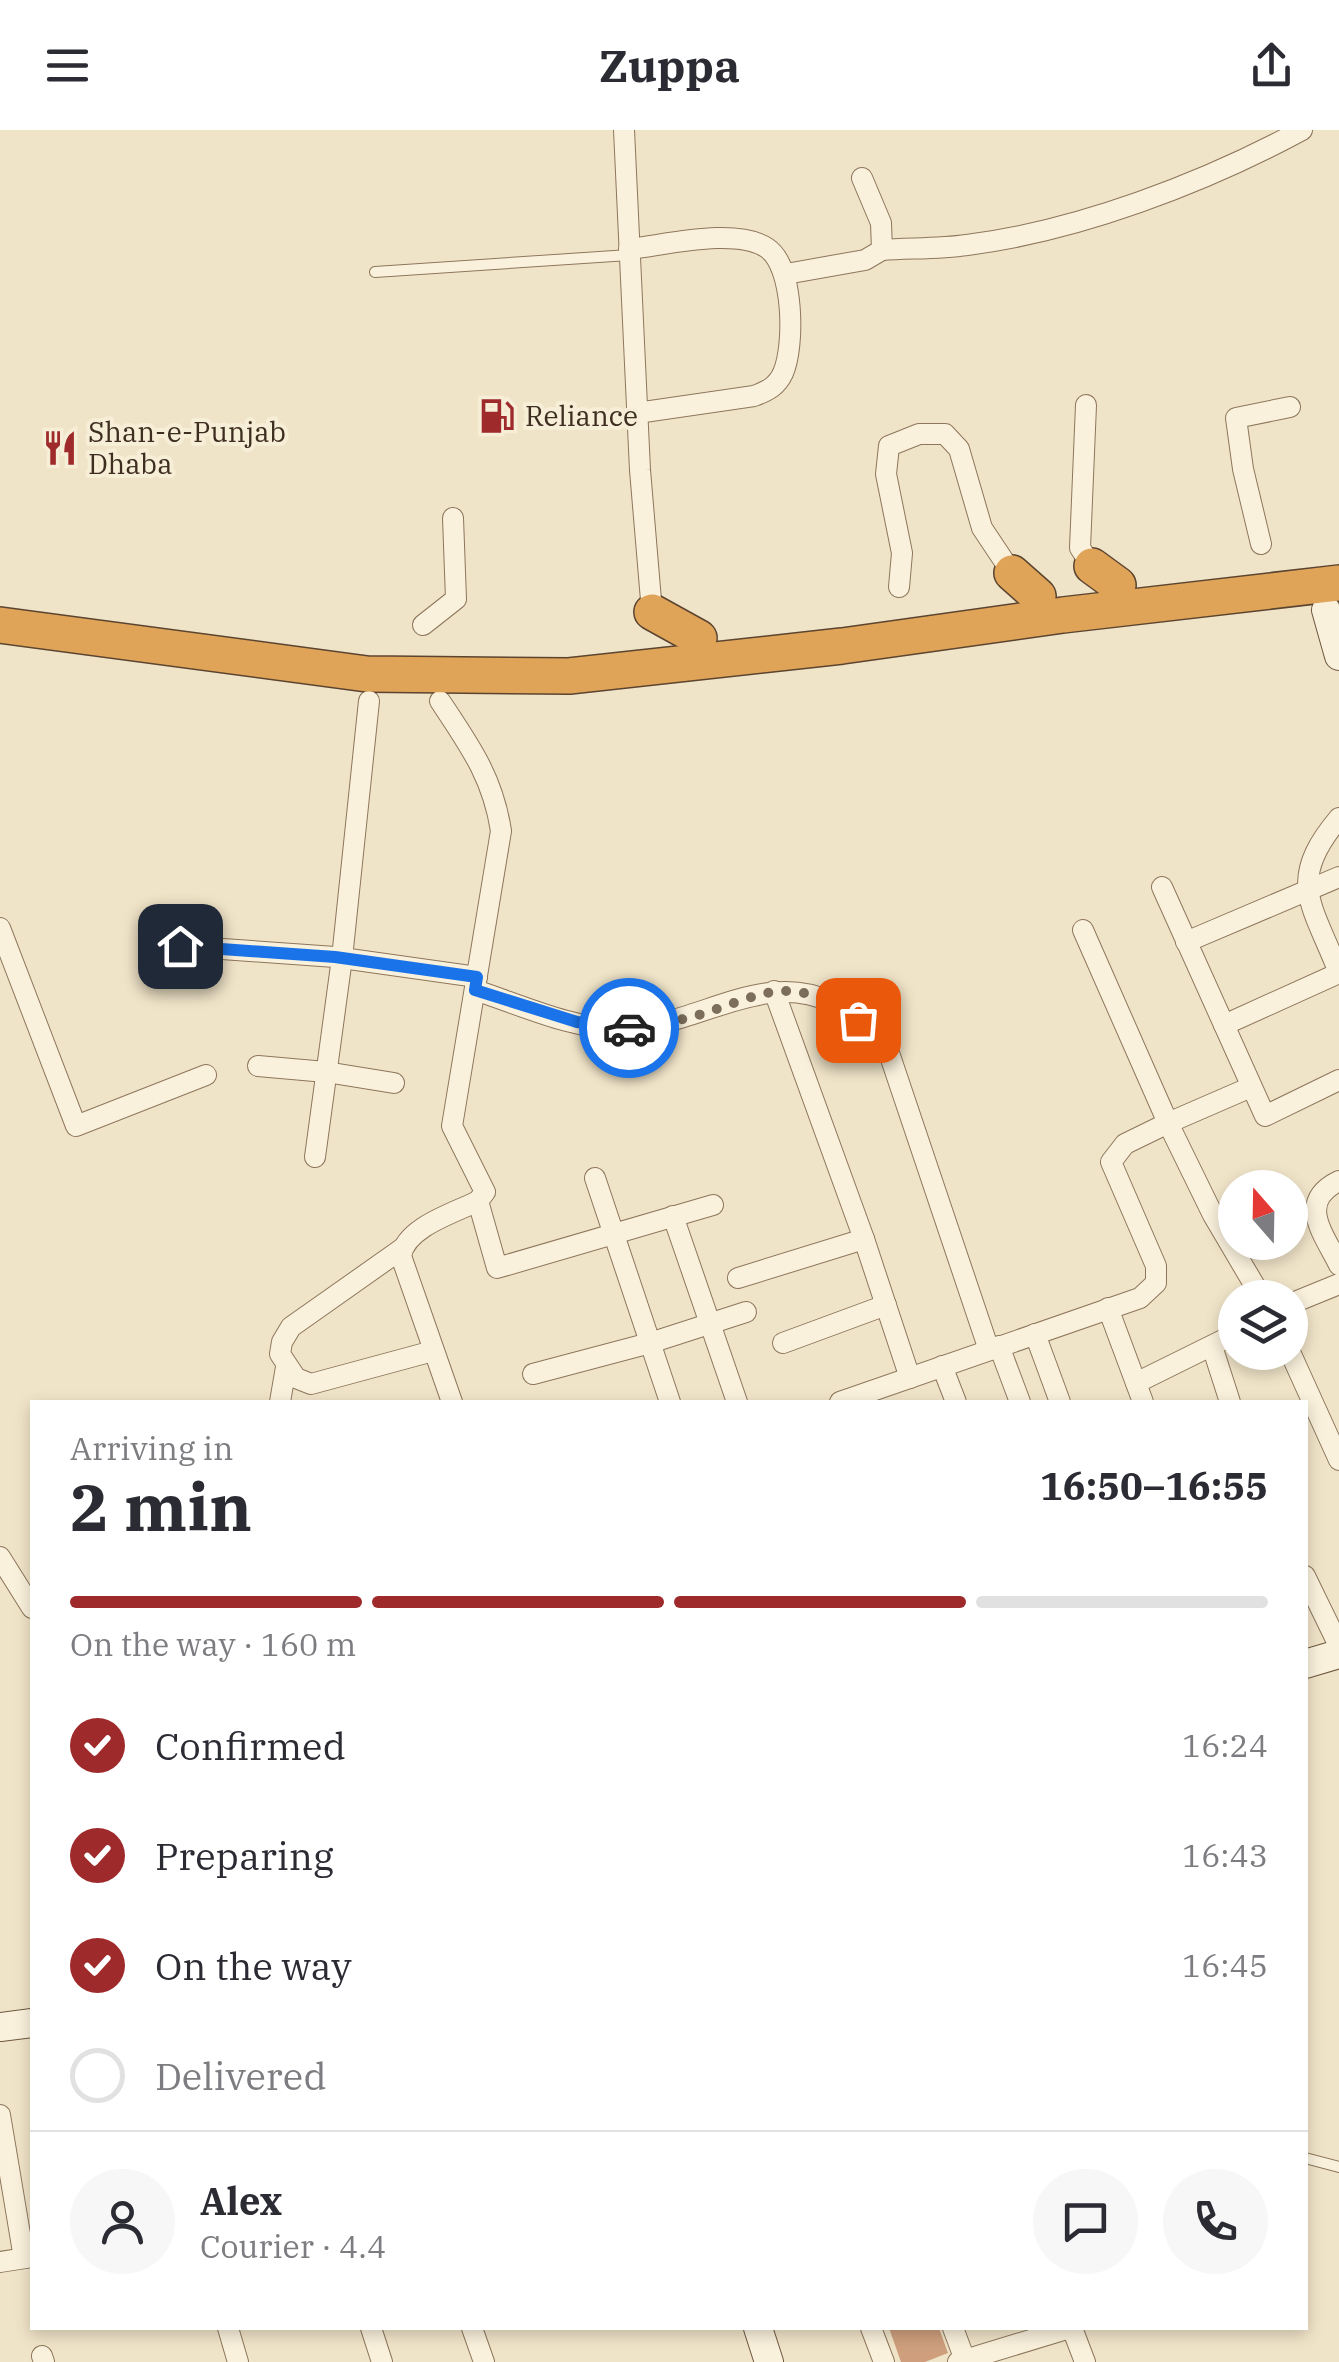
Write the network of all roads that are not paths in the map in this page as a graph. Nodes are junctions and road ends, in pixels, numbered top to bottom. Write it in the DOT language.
graph roads {
  1 [pos="624,130"];
  2 [pos="1302,130"];
  3 [pos="862,178"];
  4 [pos="882,250"];
  5 [pos="630,252"];
  6 [pos="375,272"];
  7 [pos="786,274"];
  8 [pos="1086,405"];
  9 [pos="1290,407"];
  10 [pos="637,413"];
  11 [pos="453,518"];
  12 [pos="1261,544"];
  13 [pos="1105,576"];
  14 [pos="1025,584"];
  15 [pos="899,587"];
  16 [pos="1332,596"];
  17 [pos="652,612"];
  18 [pos="0,625"];
  19 [pos="423,625"];
  20 [pos="699,638"];
  21 [pos="1339,656"];
  22 [pos="379,692"];
  23 [pos="440,702"];
  24 [pos="1339,818"];
  25 [pos="1339,878"];
  26 [pos="1162,887"];
  27 [pos="1307,891"];
  28 [pos="0,928"];
  29 [pos="1083,930"];
  30 [pos="1186,942"];
  31 [pos="180,946"];
  32 [pos="342,958"];
  33 [pos="1339,973"];
  34 [pos="476,984"];
  35 [pos="774,990"];
  36 [pos="1224,1026"];
  37 [pos="258,1066"];
  38 [pos="326,1072"];
  39 [pos="206,1076"];
  40 [pos="1339,1080"];
  41 [pos="394,1083"];
  42 [pos="1251,1087"];
  43 [pos="1168,1124"];
  44 [pos="314,1158"];
  45 [pos="595,1178"];
  46 [pos="1339,1181"];
  47 [pos="478,1200"];
  48 [pos="713,1205"];
  49 [pos="673,1216"];
  50 [pos="614,1236"];
  51 [pos="864,1239"];
  52 [pos="402,1248"];
  53 [pos="1339,1265"];
  54 [pos="738,1278"];
  55 [pos="1251,1280"];
  56 [pos="1339,1284"];
  57 [pos="1308,1297"];
  58 [pos="886,1305"];
  59 [pos="1108,1308"];
  60 [pos="746,1312"];
  61 [pos="709,1322"];
  62 [pos="1035,1334"];
  63 [pos="783,1343"];
  64 [pos="1218,1343"];
  65 [pos="650,1344"];
  66 [pos="1212,1346"];
  67 [pos="994,1348"];
  68 [pos="433,1352"];
  69 [pos="942,1366"];
  70 [pos="286,1367"];
  71 [pos="1298,1370"];
  72 [pos="533,1374"];
  73 [pos="910,1378"];
  74 [pos="1140,1393"];
  75 [pos="871,1397"];
  76 [pos="280,1400"];
  77 [pos="451,1400"];
  78 [pos="669,1400"];
  79 [pos="735,1400"];
  80 [pos="955,1400"];
  81 [pos="1019,1400"];
  82 [pos="1059,1400"];
  83 [pos="1229,1400"];
  84 [pos="1339,1460"];
  85 [pos="0,1558"];
  86 [pos="1308,1582"];
  87 [pos="30,1605"];
  88 [pos="1339,1646"];
  89 [pos="1339,1654"];
  90 [pos="1308,1663"];
  91 [pos="30,2023"];
  92 [pos="0,2026"];
  93 [pos="0,2115"];
  94 [pos="1308,2159"];
  95 [pos="1339,2166"];
  96 [pos="28,2258"];
  97 [pos="0,2262"];
  98 [pos="229,2330"];
  99 [pos="372,2330"];
  100 [pos="473,2330"];
  101 [pos="759,2330"];
  102 [pos="872,2330"];
  103 [pos="953,2330"];
  104 [pos="1053,2330"];
  105 [pos="1072,2330"];
  106 [pos="1026,2333"];
  107 [pos="1000,2357"];
  108 [pos="961,2361"];
  109 [pos="238,2362"];
  110 [pos="382,2362"];
  111 [pos="484,2362"];
  112 [pos="769,2362"];
  113 [pos="884,2362"];
  114 [pos="1085,2362"];
  1 -- 5 [label="street"];
  2 -- 4 [label="street"];
  3 -- 4 [label="street"];
  4 -- 7 [label="street"];
  5 -- 6 [label="lane"];
  5 -- 7 [label="street"];
  5 -- 10 [label="street"];
  7 -- 10 [label="street"];
  8 -- 13 [label="street"];
  9 -- 12 [label="street"];
  10 -- 17 [label="street"];
  11 -- 19 [label="street"];
  14 -- 15 [label="street"];
  16 -- 21 [label="street"];
  16 -- 22 [label="highway"];
  17 -- 20 [label="highway"];
  18 -- 22 [label="highway"];
  22 -- 32 [label="street"];
  23 -- 34 [label="street"];
  24 -- 27 [label="street"];
  25 -- 27 [label="street"];
  26 -- 30 [label="street"];
  27 -- 30 [label="street"];
  27 -- 33 [label="street"];
  28 -- 39 [label="street"];
  29 -- 43 [label="street"];
  30 -- 36 [label="street"];
  31 -- 32 [label="street"];
  32 -- 34 [label="street"];
  32 -- 38 [label="street"];
  33 -- 36 [label="street"];
  34 -- 35 [label="street"];
  34 -- 47 [label="street"];
  35 -- 51 [label="street"];
  35 -- 67 [label="street"];
  36 -- 42 [label="street"];
  37 -- 38 [label="street"];
  38 -- 41 [label="street"];
  38 -- 44 [label="street"];
  40 -- 42 [label="street"];
  42 -- 43 [label="street"];
  43 -- 55 [label="street"];
  43 -- 59 [label="street"];
  45 -- 50 [label="street"];
  46 -- 53 [label="street"];
  47 -- 50 [label="street"];
  47 -- 52 [label="street"];
  48 -- 49 [label="street"];
  49 -- 50 [label="street"];
  49 -- 61 [label="street"];
  50 -- 65 [label="street"];
  51 -- 54 [label="street"];
  51 -- 58 [label="street"];
  52 -- 68 [label="street"];
  52 -- 70 [label="street"];
  56 -- 57 [label="street"];
  58 -- 63 [label="street"];
  58 -- 73 [label="street"];
  59 -- 62 [label="street"];
  59 -- 74 [label="street"];
  60 -- 61 [label="street"];
  61 -- 65 [label="street"];
  61 -- 79 [label="street"];
  62 -- 67 [label="street"];
  62 -- 82 [label="street"];
  64 -- 66 [label="street"];
  65 -- 72 [label="street"];
  65 -- 78 [label="street"];
  66 -- 74 [label="street"];
  66 -- 83 [label="street"];
  67 -- 69 [label="street"];
  67 -- 81 [label="street"];
  68 -- 70 [label="street"];
  68 -- 77 [label="street"];
  69 -- 73 [label="street"];
  69 -- 80 [label="street"];
  70 -- 76 [label="street"];
  71 -- 84 [label="street"];
  73 -- 75 [label="street"];
  85 -- 87 [label="street"];
  86 -- 88 [label="street"];
  89 -- 90 [label="street"];
  91 -- 92 [label="street"];
  93 -- 96 [label="street"];
  94 -- 95 [label="lane"];
  96 -- 97 [label="street"];
  98 -- 109 [label="street"];
  99 -- 110 [label="street"];
  100 -- 111 [label="street"];
  101 -- 112 [label="street"];
  102 -- 113 [label="street"];
  103 -- 108 [label="street"];
  104 -- 106 [label="street"];
  105 -- 114 [label="street"];
  106 -- 107 [label="street"];
  107 -- 108 [label="street"];
}
